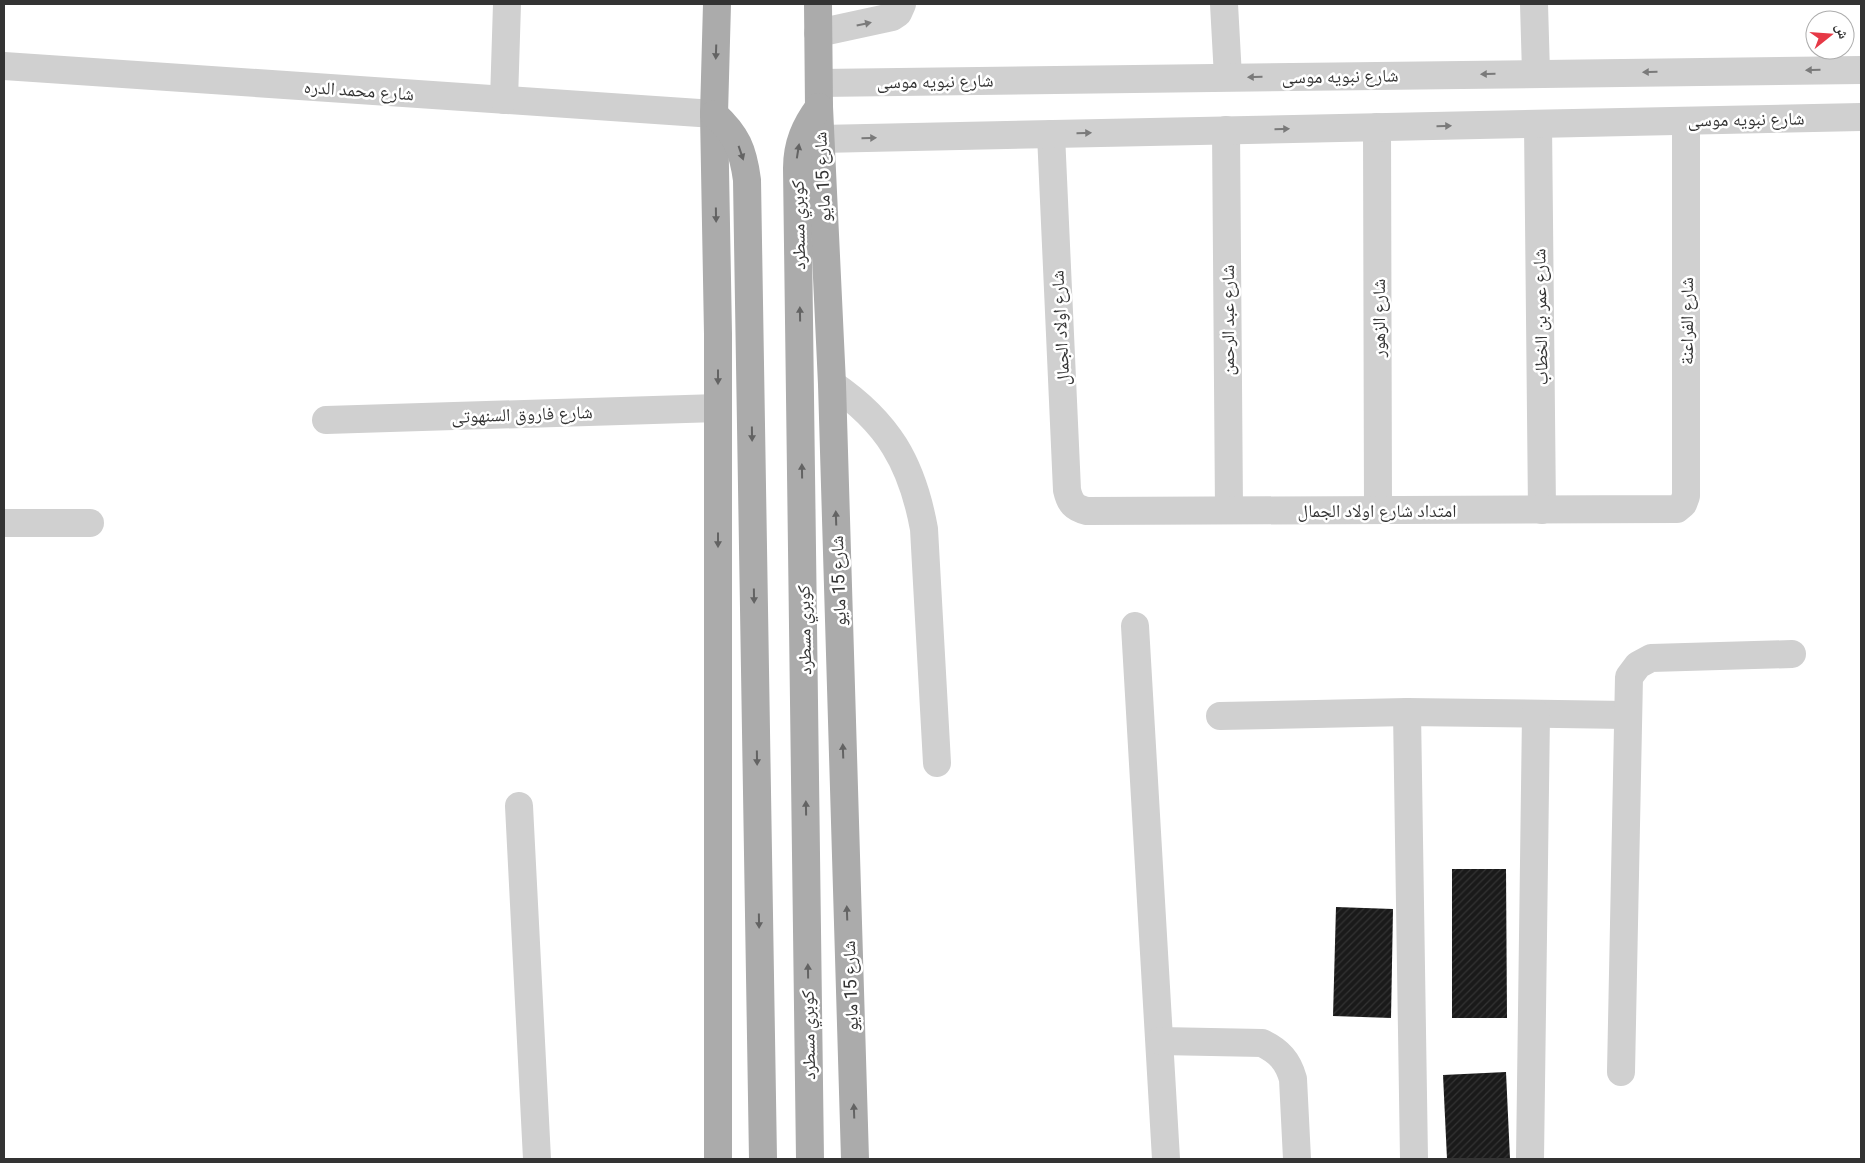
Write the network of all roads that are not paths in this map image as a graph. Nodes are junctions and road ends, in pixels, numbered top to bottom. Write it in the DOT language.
graph roads {
  1 [pos="508,4"];
  2 [pos="717,4"];
  3 [pos="818,4"];
  4 [pos="902,4"];
  5 [pos="1224,4"];
  6 [pos="1534,4"];
  7 [pos="818,33"];
  8 [pos="4,66"];
  9 [pos="1861,70"];
  10 [pos="1536,74"];
  11 [pos="1228,77"];
  12 [pos="819,95"];
  13 [pos="504,100"];
  14 [pos="714,114"];
  15 [pos="1861,117"];
  16 [pos="1686,121"];
  17 [pos="1538,124"];
  18 [pos="1378,127"];
  19 [pos="1226,130"];
  20 [pos="1051,134"];
  21 [pos="820,139"];
  22 [pos="832,384"];
  23 [pos="718,408"];
  24 [pos="326,420"];
  25 [pos="1668,509"];
  26 [pos="1229,510"];
  27 [pos="1378,510"];
  28 [pos="1542,510"];
  29 [pos="1087,511"];
  30 [pos="4,523"];
  31 [pos="90,523"];
  32 [pos="1135,626"];
  33 [pos="1792,654"];
  34 [pos="1407,712"];
  35 [pos="1536,714"];
  36 [pos="1627,715"];
  37 [pos="1220,716"];
  38 [pos="937,763"];
  39 [pos="519,806"];
  40 [pos="1160,1040"];
  41 [pos="1621,1072"];
  42 [pos="537,1159"];
  43 [pos="718,1159"];
  44 [pos="763,1159"];
  45 [pos="810,1159"];
  46 [pos="855,1159"];
  47 [pos="1166,1159"];
  48 [pos="1297,1159"];
  49 [pos="1414,1159"];
  50 [pos="1530,1159"];
  1 -- 13 [label="street"];
  2 -- 14 [label="main road, one-way"];
  3 -- 7 [label="main road, شارع 15 مايو"];
  7 -- 4 [label="street, one-way"];
  5 -- 11 [label="street"];
  6 -- 10 [label="street"];
  7 -- 12 [label="main road, شارع 15 مايو"];
  8 -- 13 [label="street, شارع محمد الدره"];
  9 -- 10 [label="street, شارع نبويه موسى, one-way"];
  10 -- 11 [label="street, شارع نبويه موسى, one-way"];
  11 -- 12 [label="street, شارع نبويه موسى"];
  12 -- 21 [label="main road, شارع 15 مايو"];
  45 -- 12 [label="main road, كوبري مسطرد, one-way"];
  13 -- 14 [label="street, شارع محمد الدره"];
  14 -- 23 [label="main road, one-way"];
  14 -- 44 [label="main road, one-way"];
  15 -- 16 [label="street, شارع نبويه موسى"];
  16 -- 17 [label="street, شارع نبويه موسى"];
  16 -- 25 [label="street, شارع الفراعنة"];
  18 -- 17 [label="street, شارع نبويه موسى, one-way"];
  17 -- 28 [label="street, شارع عمر بن الخطاب"];
  19 -- 18 [label="street, شارع نبويه موسى, one-way"];
  18 -- 27 [label="street, شارع الزهور"];
  20 -- 19 [label="street, شارع نبويه موسى, one-way"];
  19 -- 26 [label="street, شارع عبد الرحمن"];
  21 -- 20 [label="street, شارع نبويه موسى, one-way"];
  20 -- 29 [label="street, شارع اولاد الجمال"];
  21 -- 22 [label="main road, شارع 15 مايو"];
  22 -- 38 [label="street"];
  46 -- 22 [label="main road, شارع 15 مايو, one-way"];
  23 -- 24 [label="street, شارع فاروق السنهوتى"];
  23 -- 43 [label="main road, one-way"];
  25 -- 28 [label="street, امتداد شارع اولاد الجمال"];
  26 -- 27 [label="street, امتداد شارع اولاد الجمال"];
  26 -- 29 [label="street, امتداد شارع اولاد الجمال"];
  27 -- 28 [label="street, امتداد شارع اولاد الجمال"];
  30 -- 31 [label="street"];
  32 -- 40 [label="street"];
  33 -- 36 [label="street"];
  34 -- 35 [label="street"];
  34 -- 37 [label="street"];
  34 -- 49 [label="street"];
  35 -- 36 [label="street"];
  35 -- 50 [label="street"];
  36 -- 41 [label="street"];
  39 -- 42 [label="street"];
  40 -- 47 [label="street"];
  40 -- 48 [label="street"];
}
